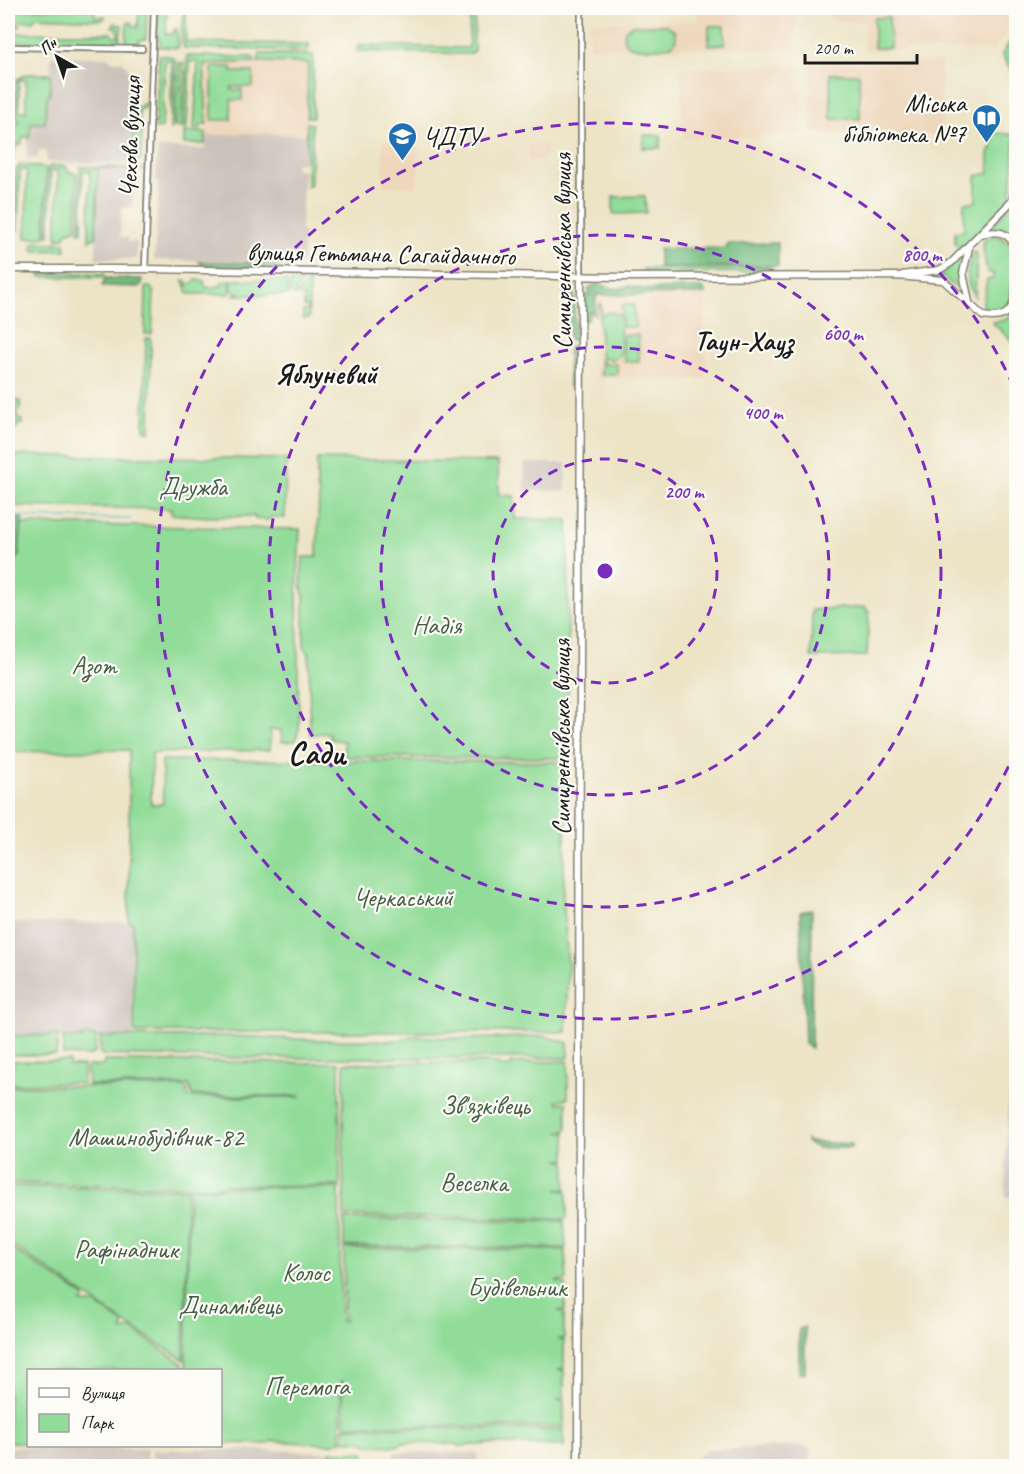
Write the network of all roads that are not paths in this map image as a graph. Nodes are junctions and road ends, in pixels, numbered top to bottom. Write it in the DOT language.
graph roads {
  1 [pos="154,8"];
  2 [pos="581,8"];
  3 [pos="8,47"];
  4 [pos="142,49"];
  5 [pos="1017,172"];
  6 [pos="1016,187"];
  7 [pos="980,234"];
  8 [pos="970,244"];
  9 [pos="1016,249"];
  10 [pos="1017,257"];
  11 [pos="8,269"];
  12 [pos="145,269"];
  13 [pos="581,276"];
  14 [pos="897,276"];
  15 [pos="1017,285"];
  16 [pos="1016,299"];
  17 [pos="969,303"];
  18 [pos="578,1467"];
  1 -- 12 [label="street, Чехова вулиця"];
  2 -- 13 [label="street, Симиренківська вулиця"];
  3 -- 4 [label="street"];
  5 -- 6 [label="main road"];
  6 -- 7 [label="main road, вулиця Гетьмана Сагайдачного"];
  7 -- 8 [label="main road, вулиця Гетьмана Сагайдачного"];
  7 -- 9 [label="main road"];
  8 -- 14 [label="main road, вулиця Гетьмана Сагайдачного"];
  8 -- 17 [label="main road"];
  9 -- 10 [label="main road"];
  11 -- 12 [label="main road, вулиця Гетьмана Сагайдачного"];
  12 -- 13 [label="main road, вулиця Гетьмана Сагайдачного"];
  13 -- 14 [label="main road, вулиця Гетьмана Сагайдачного"];
  13 -- 18 [label="main road, Симиренківська вулиця"];
  14 -- 17 [label="main road, вулиця Гетьмана Сагайдачного"];
  15 -- 16 [label="main road"];
  16 -- 17 [label="main road, вулиця Гетьмана Сагайдачного"];
}
